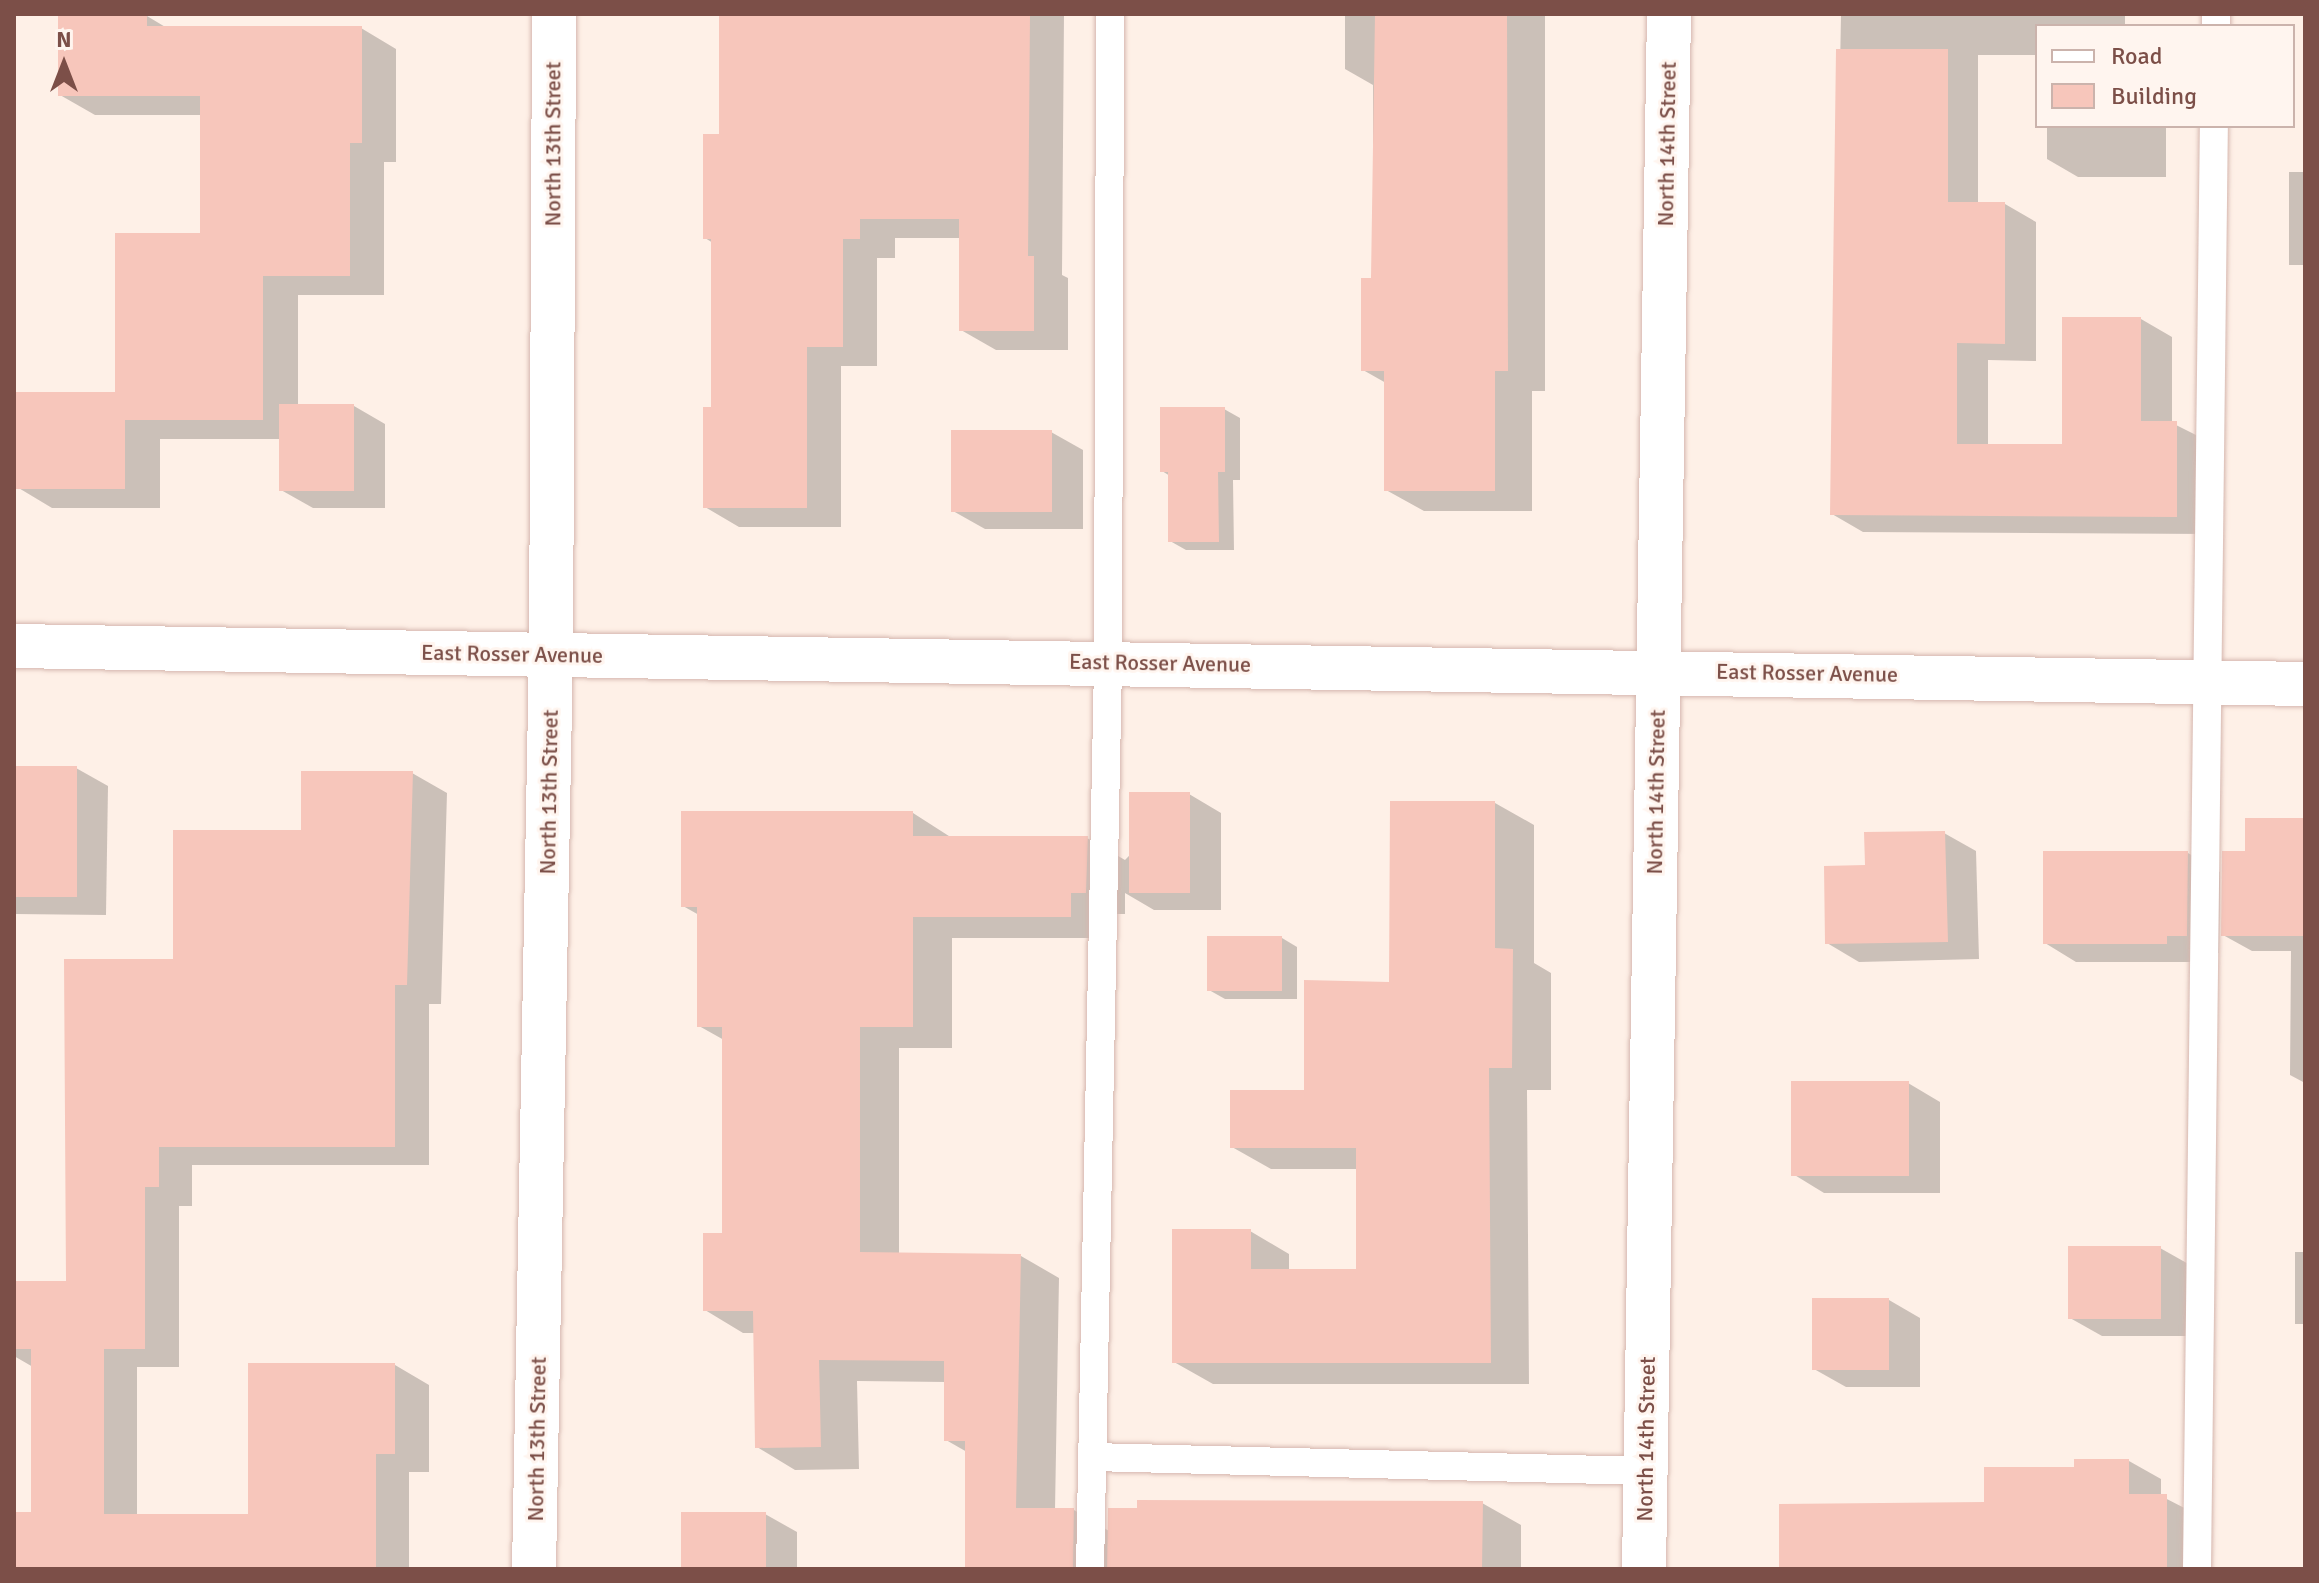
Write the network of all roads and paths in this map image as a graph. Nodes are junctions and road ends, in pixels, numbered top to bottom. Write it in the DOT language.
graph roads {
  1 [pos="554,14"];
  2 [pos="1110,14"];
  3 [pos="1669,14"];
  4 [pos="2214,128"];
  5 [pos="14,646"];
  6 [pos="551,654"];
  7 [pos="1108,662"];
  8 [pos="1658,669"];
  9 [pos="2207,682"];
  10 [pos="2305,684"];
  11 [pos="1092,1457"];
  12 [pos="1645,1471"];
  13 [pos="534,1569"];
  14 [pos="1090,1569"];
  15 [pos="1644,1569"];
  16 [pos="2197,1569"];
  1 -- 6 [label="street, North 13th Street"];
  2 -- 7 [label="lane"];
  3 -- 8 [label="street, North 14th Street"];
  4 -- 9 [label="lane"];
  5 -- 6 [label="street, East Rosser Avenue"];
  6 -- 7 [label="street, East Rosser Avenue"];
  6 -- 13 [label="street, North 13th Street"];
  7 -- 8 [label="street, East Rosser Avenue"];
  7 -- 11 [label="lane"];
  8 -- 9 [label="street, East Rosser Avenue"];
  8 -- 12 [label="street, North 14th Street"];
  9 -- 10 [label="street, East Rosser Avenue"];
  9 -- 16 [label="lane"];
  11 -- 12 [label="lane"];
  11 -- 14 [label="lane"];
  12 -- 15 [label="street, North 14th Street"];
}
